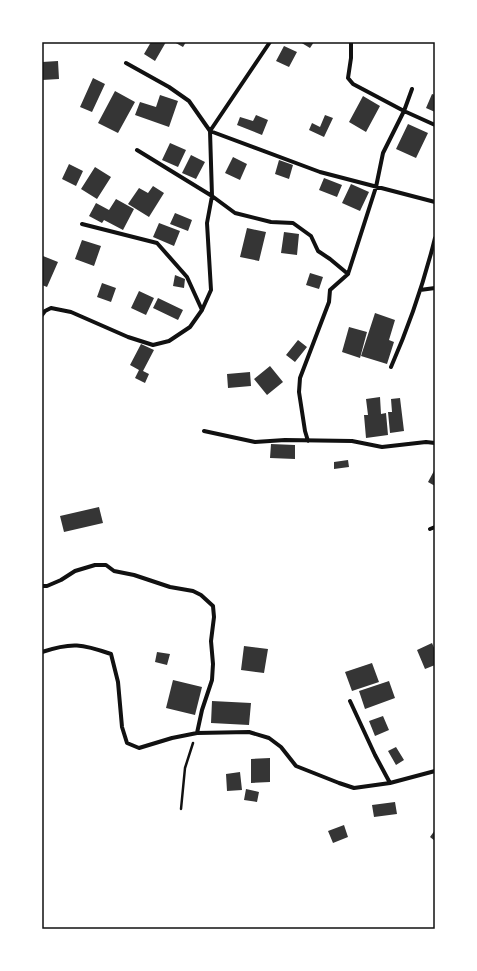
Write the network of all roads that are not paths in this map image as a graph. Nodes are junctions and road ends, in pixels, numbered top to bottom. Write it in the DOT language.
graph roads {
  1 [pos="270,42"];
  2 [pos="351,42"];
  3 [pos="126,63"];
  4 [pos="412,89"];
  5 [pos="404,111"];
  6 [pos="435,125"];
  7 [pos="210,131"];
  8 [pos="137,150"];
  9 [pos="376,187"];
  10 [pos="212,196"];
  11 [pos="435,202"];
  12 [pos="82,224"];
  13 [pos="435,238"];
  14 [pos="348,274"];
  15 [pos="435,288"];
  16 [pos="420,290"];
  17 [pos="202,310"];
  18 [pos="42,315"];
  19 [pos="391,368"];
  20 [pos="204,431"];
  21 [pos="308,441"];
  22 [pos="435,443"];
  23 [pos="435,527"];
  24 [pos="430,529"];
  25 [pos="42,586"];
  26 [pos="42,652"];
  27 [pos="350,701"];
  28 [pos="197,734"];
  29 [pos="435,771"];
  30 [pos="390,783"];
  1 -- 7 [label="street"];
  2 -- 5 [label="street"];
  3 -- 7 [label="street"];
  4 -- 5 [label="street"];
  5 -- 6 [label="street"];
  5 -- 9 [label="street"];
  7 -- 9 [label="street"];
  7 -- 10 [label="street"];
  8 -- 10 [label="street"];
  9 -- 11 [label="street"];
  9 -- 14 [label="street"];
  10 -- 14 [label="street"];
  10 -- 17 [label="street"];
  12 -- 17 [label="street"];
  13 -- 16 [label="street"];
  14 -- 21 [label="street"];
  15 -- 16 [label="street"];
  16 -- 19 [label="street"];
  17 -- 18 [label="street"];
  20 -- 21 [label="street"];
  21 -- 22 [label="street"];
  23 -- 24 [label="street"];
  25 -- 28 [label="street"];
  26 -- 28 [label="street"];
  27 -- 30 [label="street"];
  28 -- 30 [label="street"];
  29 -- 30 [label="street"];
}
